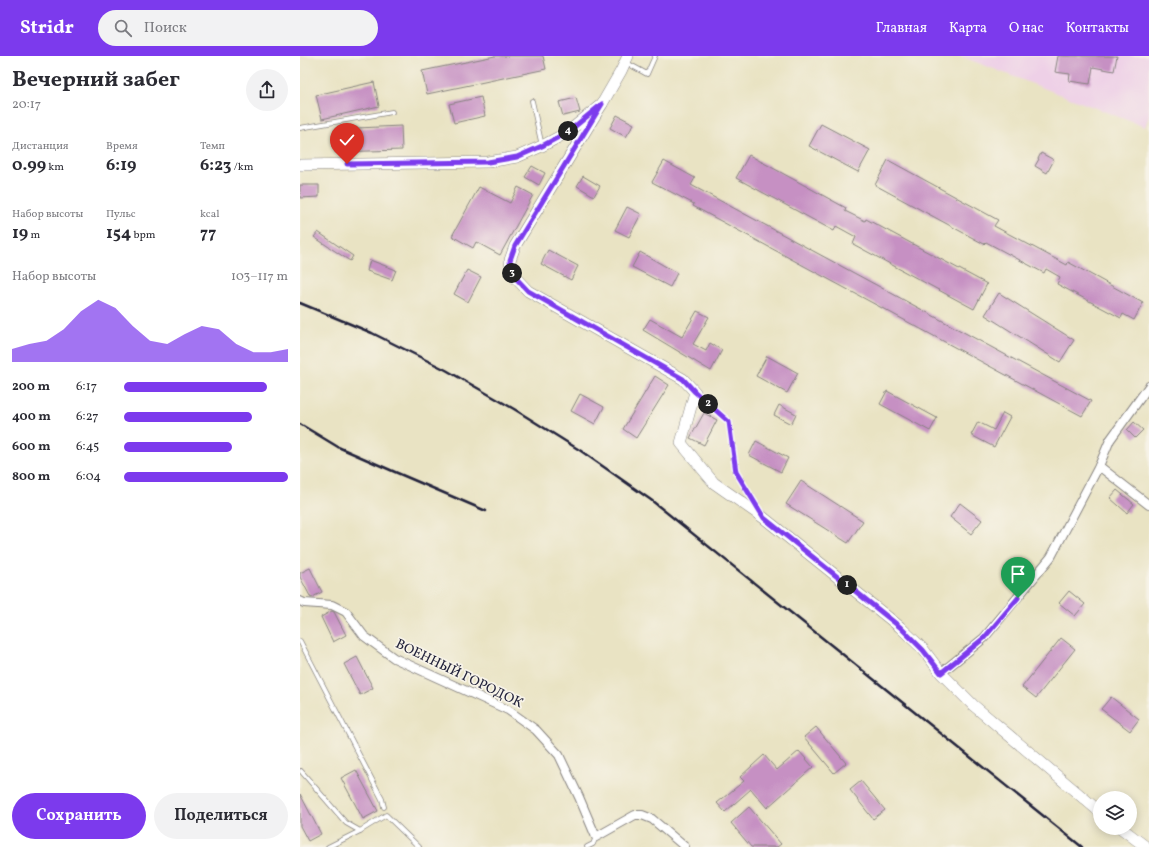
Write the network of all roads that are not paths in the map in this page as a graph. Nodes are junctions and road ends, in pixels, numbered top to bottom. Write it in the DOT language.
graph roads {
  1 [pos="655,56"];
  2 [pos="626,59"];
  3 [pos="532,101"];
  4 [pos="602,104"];
  5 [pos="392,112"];
  6 [pos="300,128"];
  7 [pos="542,146"];
  8 [pos="300,165"];
  9 [pos="1149,386"];
  10 [pos="695,392"];
  11 [pos="1099,466"];
  12 [pos="1149,505"];
  13 [pos="764,518"];
  14 [pos="300,601"];
  15 [pos="300,641"];
  16 [pos="941,673"];
  17 [pos="301,771"];
  18 [pos="384,807"];
  19 [pos="1093,807"];
  20 [pos="360,831"];
  21 [pos="1130,835"];
  22 [pos="596,837"];
  23 [pos="328,847"];
  24 [pos="419,847"];
  25 [pos="587,847"];
  26 [pos="685,847"];
  27 [pos="1146,847"];
  1 -- 2 [label="lane"];
  2 -- 4 [label="street"];
  3 -- 7 [label="lane"];
  4 -- 7 [label="street"];
  4 -- 10 [label="street"];
  5 -- 6 [label="lane"];
  7 -- 8 [label="street"];
  9 -- 11 [label="street"];
  10 -- 13 [label="lane"];
  10 -- 13 [label="street"];
  11 -- 12 [label="street"];
  11 -- 16 [label="street"];
  13 -- 16 [label="street"];
  14 -- 22 [label="street, ВОЕННЫЙ ГОРОДОК"];
  15 -- 18 [label="lane"];
  16 -- 19 [label="street"];
  17 -- 20 [label="lane"];
  20 -- 23 [label="lane"];
  20 -- 24 [label="lane"];
  21 -- 27 [label="street"];
  22 -- 25 [label="lane"];
  22 -- 26 [label="street"];
}
